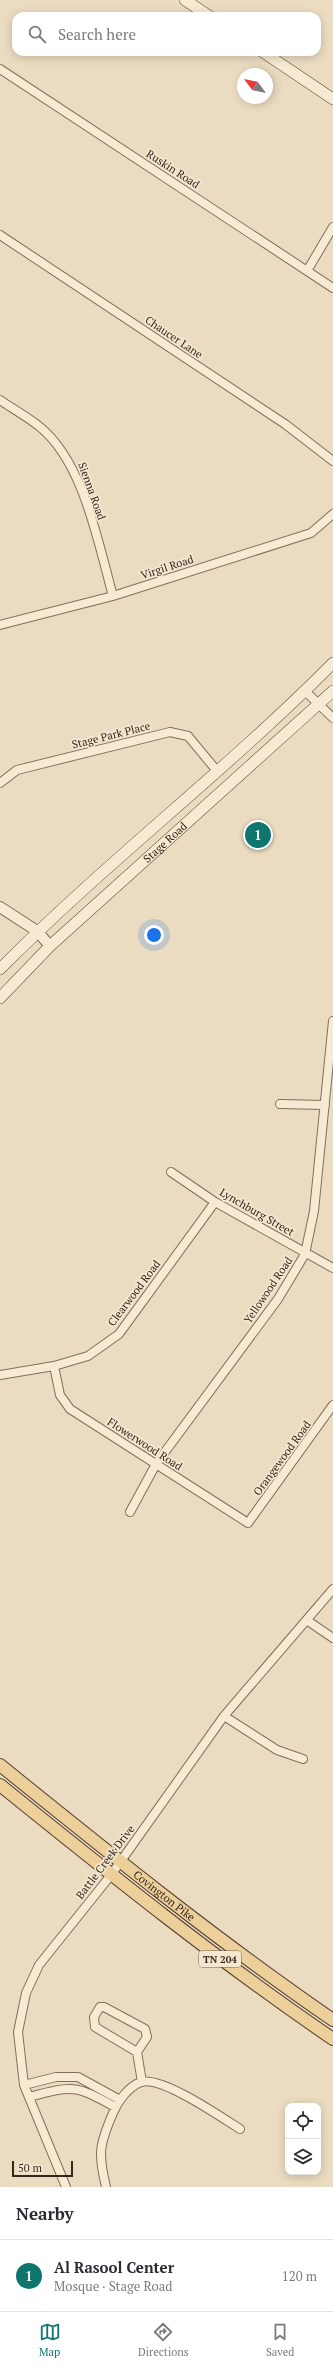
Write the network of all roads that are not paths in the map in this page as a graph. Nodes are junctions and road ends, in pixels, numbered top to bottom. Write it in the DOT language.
graph roads {
  1 [pos="185,0"];
  2 [pos="203,12"];
  3 [pos="269,56"];
  4 [pos="0,69"];
  5 [pos="333,99"];
  6 [pos="333,228"];
  7 [pos="0,235"];
  8 [pos="307,271"];
  9 [pos="333,288"];
  10 [pos="0,400"];
  11 [pos="333,461"];
  12 [pos="333,514"];
  13 [pos="113,596"];
  14 [pos="0,625"];
  15 [pos="333,663"];
  16 [pos="333,690"];
  17 [pos="305,691"];
  18 [pos="319,705"];
  19 [pos="333,718"];
  20 [pos="217,771"];
  21 [pos="0,783"];
  22 [pos="0,907"];
  23 [pos="37,931"];
  24 [pos="50,946"];
  25 [pos="0,969"];
  26 [pos="0,998"];
  27 [pos="333,1021"];
  28 [pos="280,1104"];
  29 [pos="325,1105"];
  30 [pos="171,1172"];
  31 [pos="215,1202"];
  32 [pos="305,1254"];
  33 [pos="333,1268"];
  34 [pos="54,1366"];
  35 [pos="0,1375"];
  36 [pos="333,1405"];
  37 [pos="156,1464"];
  38 [pos="130,1512"];
  39 [pos="248,1523"];
  40 [pos="333,1589"];
  41 [pos="308,1621"];
  42 [pos="333,1638"];
  43 [pos="224,1716"];
  44 [pos="303,1759"];
  45 [pos="0,1765"];
  46 [pos="0,1785"];
  47 [pos="120,1862"];
  48 [pos="111,1875"];
  49 [pos="333,2020"];
  50 [pos="333,2038"];
  51 [pos="137,2052"];
  52 [pos="142,2082"];
  53 [pos="24,2085"];
  54 [pos="29,2097"];
  55 [pos="120,2100"];
  56 [pos="115,2108"];
  57 [pos="240,2128"];
  58 [pos="66,2187"];
  59 [pos="106,2187"];
  1 -- 2 [label="main road"];
  3 -- 5 [label="main road"];
  4 -- 8 [label="street, Ruskin Road"];
  6 -- 8 [label="street"];
  7 -- 11 [label="street, Chaucer Lane"];
  8 -- 9 [label="street, Ruskin Road"];
  10 -- 13 [label="street, Sienna Road"];
  12 -- 13 [label="street, Virgil Road"];
  13 -- 14 [label="street, Virgil Road"];
  15 -- 17 [label="main road, Stage Road"];
  16 -- 18 [label="main road, Stage Road"];
  17 -- 18 [label="street"];
  17 -- 20 [label="main road, Stage Road"];
  18 -- 19 [label="street"];
  18 -- 24 [label="main road, Stage Road"];
  20 -- 21 [label="street, Stage Park Place"];
  20 -- 23 [label="main road, Stage Road"];
  22 -- 23 [label="street"];
  23 -- 24 [label="street"];
  23 -- 25 [label="main road, Stage Road"];
  24 -- 26 [label="main road, Stage Road"];
  27 -- 29 [label="street, Yellowood Road"];
  28 -- 29 [label="street"];
  29 -- 32 [label="street, Yellowood Road"];
  30 -- 31 [label="street, Lynchburg Street"];
  31 -- 32 [label="street, Lynchburg Street"];
  31 -- 34 [label="street, Clearwood Road"];
  32 -- 33 [label="street, Lynchburg Street"];
  32 -- 37 [label="street, Yellowood Road"];
  34 -- 35 [label="street, Clearwood Road"];
  34 -- 37 [label="street, Flowerwood Road"];
  36 -- 39 [label="street, Orangewood Road"];
  37 -- 38 [label="street, Yellowood Road"];
  37 -- 39 [label="street, Flowerwood Road"];
  40 -- 41 [label="street, Battle Creek Drive"];
  41 -- 42 [label="street"];
  41 -- 43 [label="street, Battle Creek Drive"];
  43 -- 44 [label="street"];
  43 -- 47 [label="street, Battle Creek Drive"];
  45 -- 47 [label="main road, Covington Pike / TN 204"];
  46 -- 48 [label="main road, Covington Pike / TN 204"];
  47 -- 48 [label="street, Battle Creek Drive"];
  47 -- 49 [label="main road, Covington Pike / TN 204"];
  48 -- 50 [label="main road, Covington Pike / TN 204"];
  48 -- 53 [label="street, Battle Creek Drive"];
  51 -- 51 [label="street"];
  51 -- 52 [label="street"];
  52 -- 55 [label="street"];
  52 -- 57 [label="street"];
  53 -- 54 [label="street, Battle Creek Drive"];
  53 -- 55 [label="street"];
  54 -- 56 [label="street"];
  54 -- 58 [label="street, Battle Creek Drive"];
  55 -- 56 [label="street"];
  56 -- 59 [label="street"];
}
